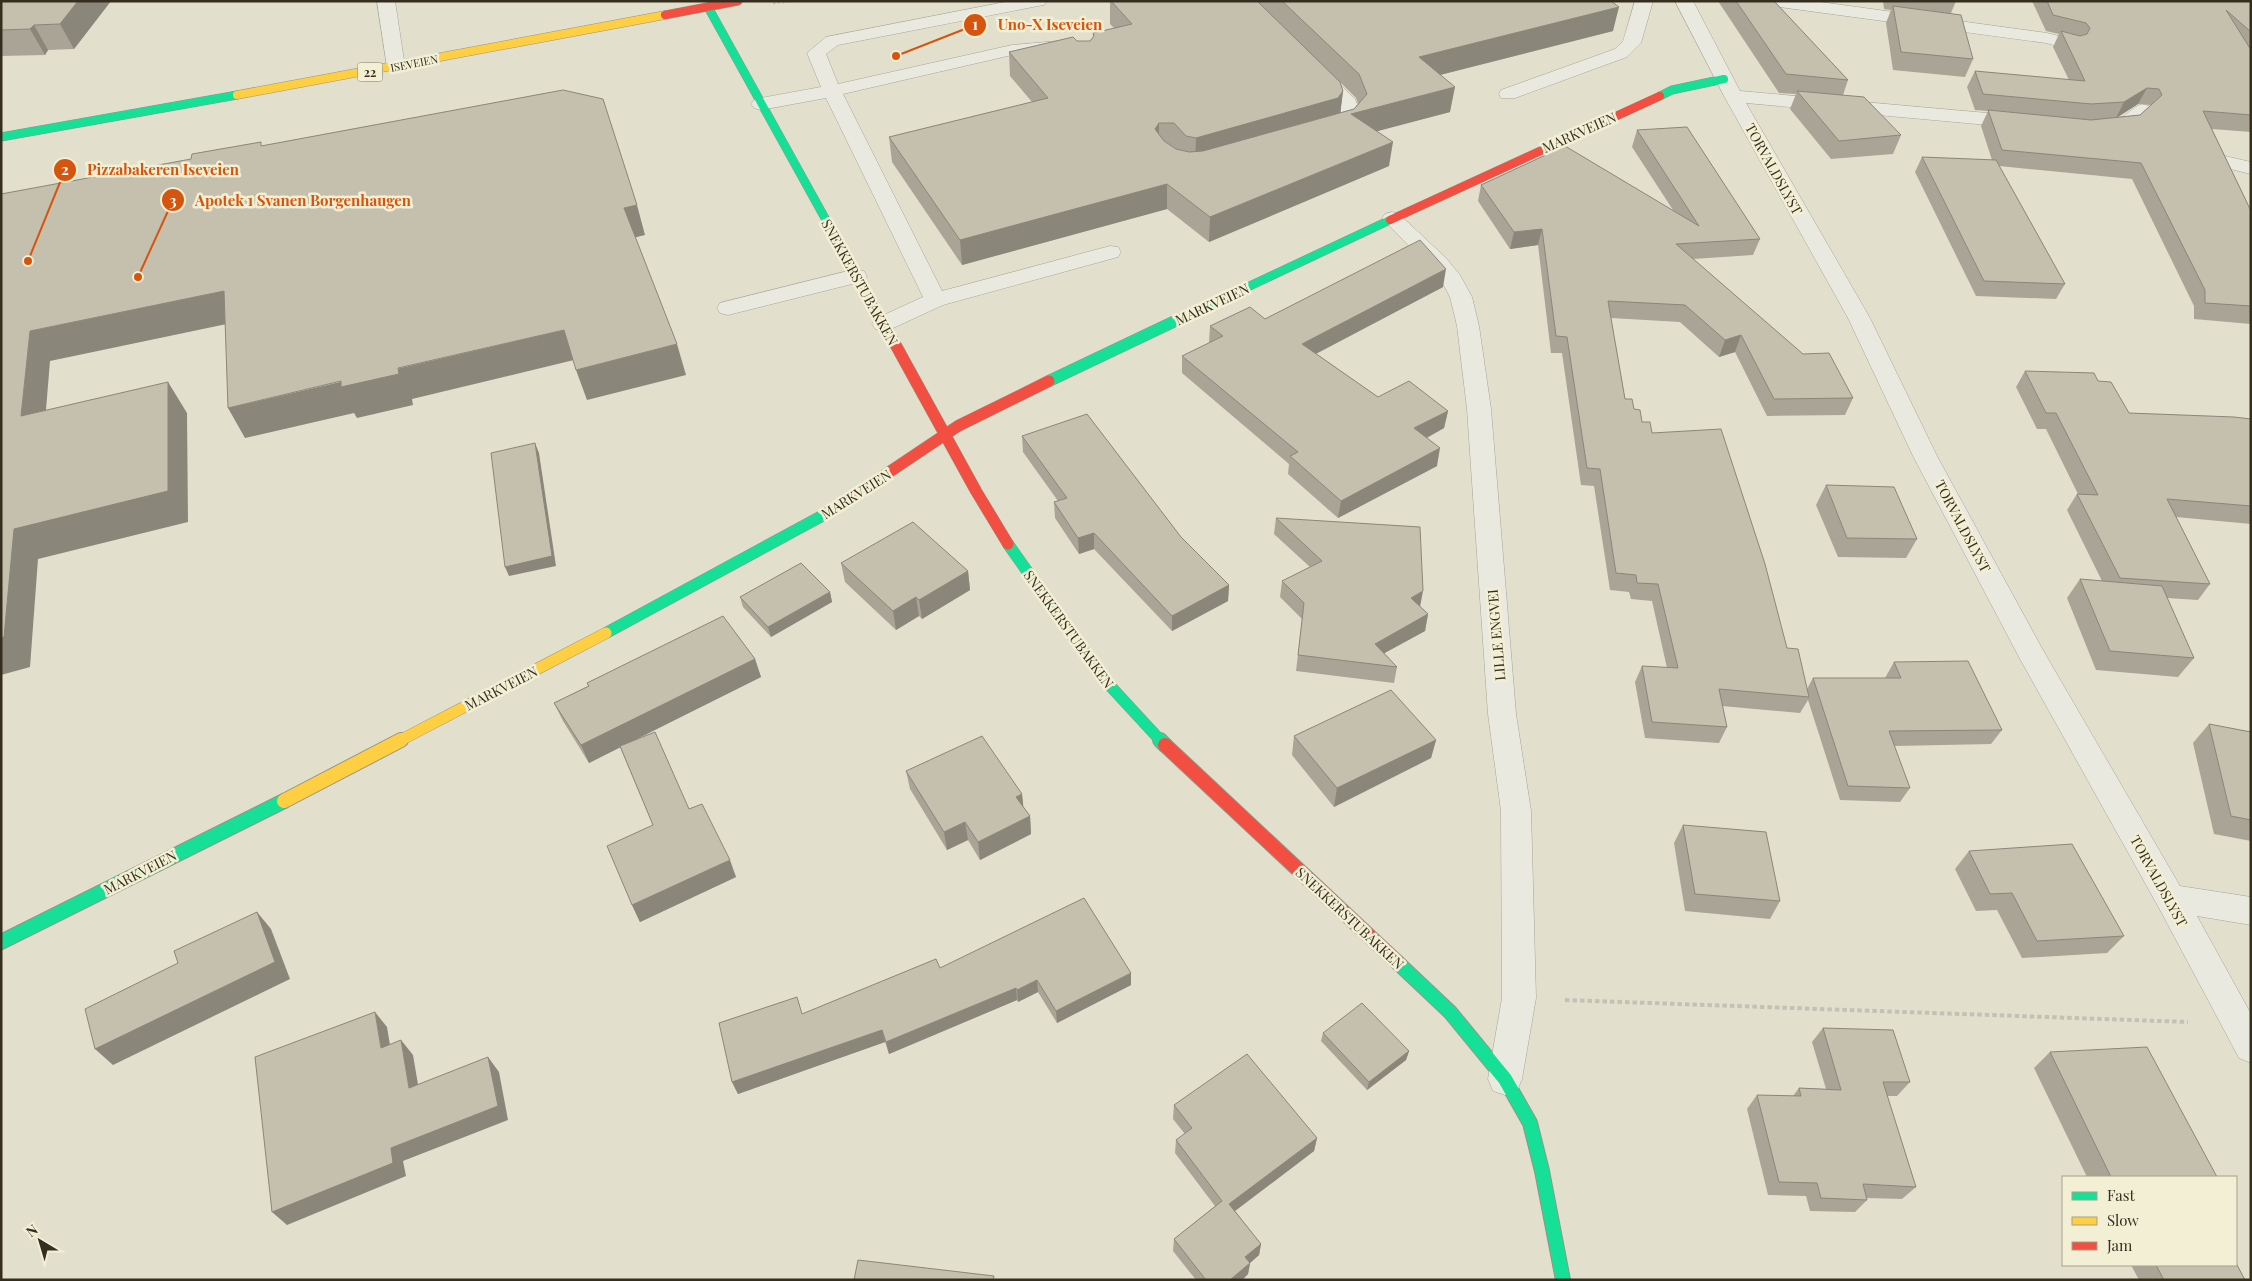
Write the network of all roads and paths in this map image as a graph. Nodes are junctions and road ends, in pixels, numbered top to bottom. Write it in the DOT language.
graph roads {
  1 [pos="386,1"];
  2 [pos="738,1"];
  3 [pos="1038,1"];
  4 [pos="1644,1"];
  5 [pos="1684,1"];
  6 [pos="1772,1"];
  7 [pos="708,7"];
  8 [pos="2072,45"];
  9 [pos="1075,49"];
  10 [pos="1299,56"];
  11 [pos="396,67"];
  12 [pos="1729,88"];
  13 [pos="832,91"];
  14 [pos="1508,94"];
  15 [pos="761,104"];
  16 [pos="2142,110"];
  17 [pos="2038,124"];
  18 [pos="2083,128"];
  19 [pos="1,136"];
  20 [pos="1306,138"];
  21 [pos="2225,162"];
  22 [pos="2251,168"];
  23 [pos="1392,218"];
  24 [pos="1110,252"];
  25 [pos="856,276"];
  26 [pos="935,300"];
  27 [pos="728,308"];
  28 [pos="883,324"];
  29 [pos="945,434"];
  30 [pos="2170,898"];
  31 [pos="2251,911"];
  32 [pos="1,942"];
  33 [pos="1519,998"];
  34 [pos="2238,1024"];
  35 [pos="2251,1047"];
  36 [pos="1505,1079"];
  37 [pos="1563,1280"];
  1 -- 11 [label="street"];
  2 -- 7 [label="main road, ISEVEIEN / 22"];
  3 -- 13 [label="street"];
  4 -- 14 [label="street"];
  5 -- 12 [label="street, TORVALDSLYST"];
  6 -- 8 [label="street"];
  7 -- 11 [label="main road, ISEVEIEN / 22"];
  7 -- 15 [label="main road, SNEKKERSTUBAKKEN"];
  9 -- 13 [label="street"];
  10 -- 20 [label="street"];
  11 -- 19 [label="main road, ISEVEIEN / 22"];
  12 -- 17 [label="street"];
  12 -- 23 [label="main road, MARKVEIEN"];
  12 -- 30 [label="street, TORVALDSLYST"];
  13 -- 15 [label="street"];
  13 -- 26 [label="street"];
  15 -- 25 [label="main road, SNEKKERSTUBAKKEN"];
  16 -- 18 [label="street"];
  21 -- 22 [label="street"];
  23 -- 29 [label="main road, MARKVEIEN"];
  23 -- 33 [label="street, LILLE ENGVEI"];
  24 -- 26 [label="street"];
  25 -- 27 [label="street"];
  25 -- 28 [label="main road, SNEKKERSTUBAKKEN"];
  26 -- 28 [label="street"];
  28 -- 29 [label="main road, SNEKKERSTUBAKKEN"];
  29 -- 32 [label="main road, MARKVEIEN"];
  29 -- 36 [label="main road, SNEKKERSTUBAKKEN"];
  30 -- 31 [label="street"];
  30 -- 34 [label="street, TORVALDSLYST"];
  33 -- 34 [label="path"];
  33 -- 36 [label="street, LILLE ENGVEI"];
  34 -- 35 [label="street, TORVALDSLYST"];
  36 -- 37 [label="main road, SNEKKERSTUBAKKEN"];
}
